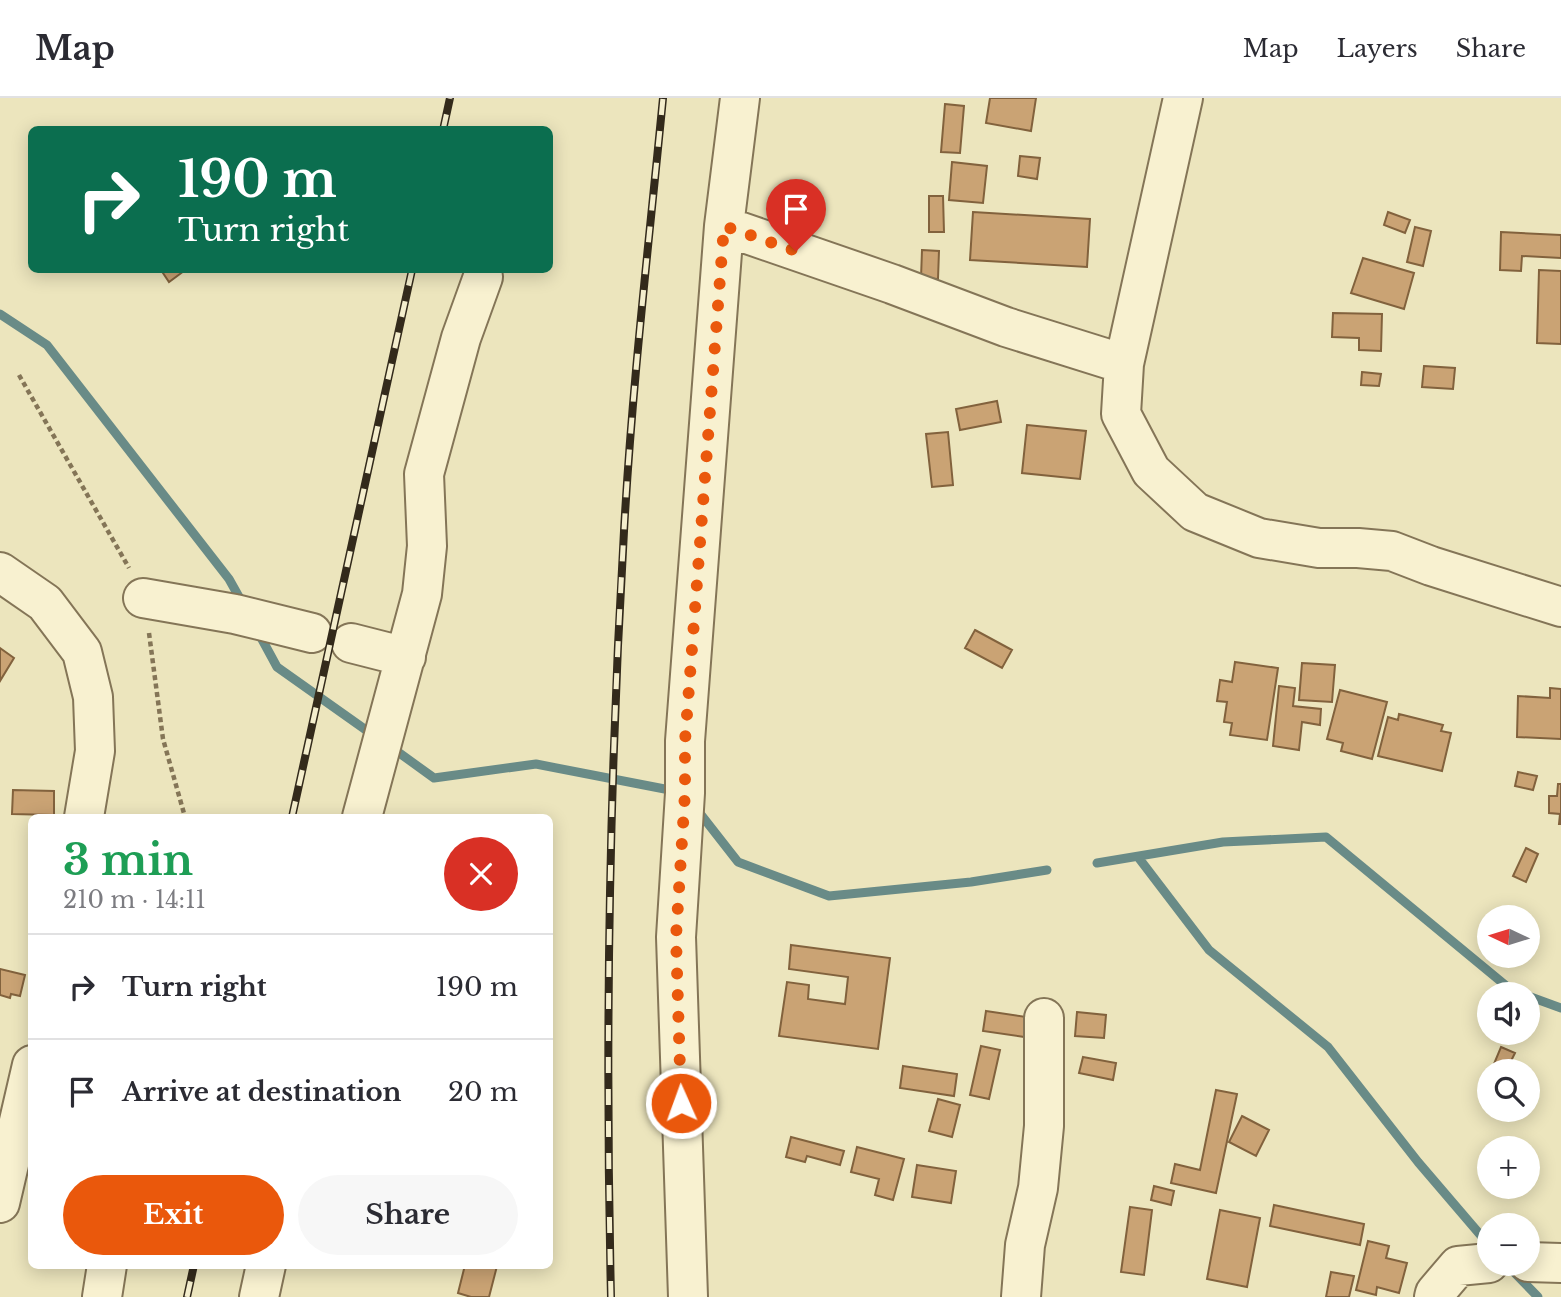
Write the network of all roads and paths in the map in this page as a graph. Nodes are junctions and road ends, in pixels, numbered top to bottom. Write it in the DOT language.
graph roads {
  1 [pos="740,98"];
  2 [pos="1183,98"];
  3 [pos="724,226"];
  4 [pos="483,277"];
  5 [pos="1124,364"];
  6 [pos="0,572"];
  7 [pos="143,598"];
  8 [pos="1561,607"];
  9 [pos="312,633"];
  10 [pos="351,643"];
  11 [pos="406,657"];
  12 [pos="84,814"];
  13 [pos="363,814"];
  14 [pos="1044,1018"];
  15 [pos="0,1082"];
  16 [pos="28,1101"];
  17 [pos="25,1128"];
  18 [pos="0,1203"];
  19 [pos="1540,1262"];
  20 [pos="1561,1263"];
  21 [pos="1477,1264"];
  22 [pos="106,1269"];
  23 [pos="265,1269"];
  24 [pos="102,1297"];
  25 [pos="259,1297"];
  26 [pos="688,1297"];
  27 [pos="1021,1297"];
  28 [pos="1434,1297"];
  1 -- 3 [label="street"];
  2 -- 5 [label="street"];
  3 -- 5 [label="street"];
  3 -- 26 [label="street"];
  4 -- 11 [label="street"];
  5 -- 8 [label="street"];
  6 -- 12 [label="street"];
  7 -- 9 [label="street"];
  10 -- 11 [label="street"];
  11 -- 13 [label="street"];
  14 -- 27 [label="street"];
  15 -- 17 [label="street"];
  16 -- 17 [label="street"];
  17 -- 18 [label="street"];
  19 -- 20 [label="street"];
  21 -- 28 [label="street"];
  22 -- 24 [label="street"];
  23 -- 25 [label="street"];
}
